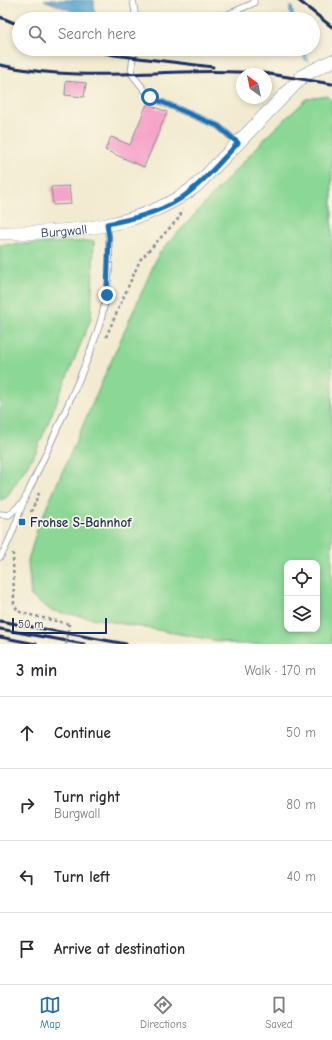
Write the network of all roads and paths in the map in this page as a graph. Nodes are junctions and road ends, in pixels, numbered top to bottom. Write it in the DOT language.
graph roads {
  1 [pos="134,0"];
  2 [pos="254,0"];
  3 [pos="135,12"];
  4 [pos="233,12"];
  5 [pos="133,56"];
  6 [pos="332,61"];
  7 [pos="238,143"];
  8 [pos="186,206"];
  9 [pos="107,224"];
  10 [pos="0,233"];
  11 [pos="103,344"];
  12 [pos="41,487"];
  13 [pos="24,500"];
  14 [pos="0,514"];
  15 [pos="29,516"];
  16 [pos="15,550"];
  17 [pos="0,557"];
  18 [pos="66,644"];
  1 -- 3 [label="lane"];
  2 -- 4 [label="lane"];
  5 -- 7 [label="lane"];
  6 -- 7 [label="street, Burgwall"];
  7 -- 9 [label="street, Burgwall"];
  8 -- 11 [label="path"];
  9 -- 10 [label="street, Burgwall"];
  9 -- 13 [label="lane"];
  12 -- 15 [label="path"];
  13 -- 14 [label="lane"];
  13 -- 17 [label="lane"];
  16 -- 18 [label="path, bridge"];
}
